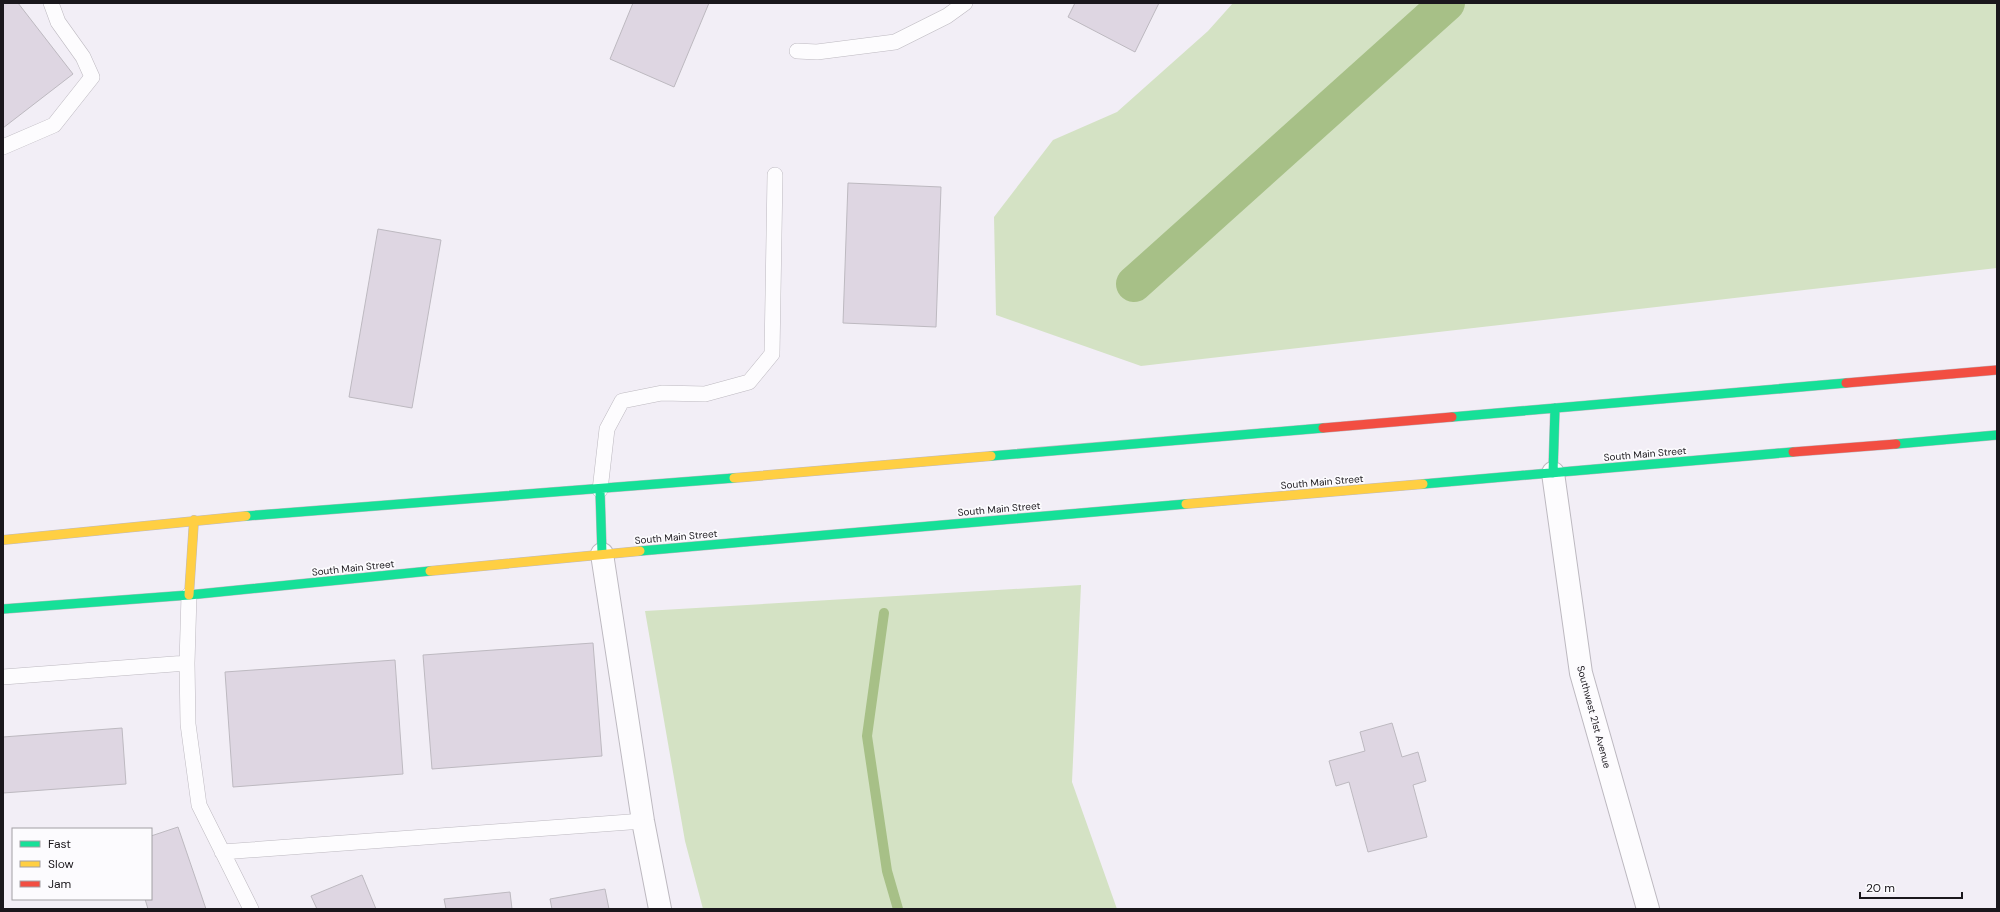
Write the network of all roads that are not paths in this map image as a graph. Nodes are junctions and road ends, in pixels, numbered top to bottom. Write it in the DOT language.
graph roads {
  1 [pos="51,3"];
  2 [pos="965,3"];
  3 [pos="797,51"];
  4 [pos="3,147"];
  5 [pos="775,175"];
  6 [pos="1997,370"];
  7 [pos="1555,408"];
  8 [pos="1997,435"];
  9 [pos="1553,473"];
  10 [pos="600,490"];
  11 [pos="194,520"];
  12 [pos="3,540"];
  13 [pos="602,554"];
  14 [pos="189,595"];
  15 [pos="3,609"];
  16 [pos="187,663"];
  17 [pos="3,677"];
  18 [pos="643,821"];
  19 [pos="222,852"];
  20 [pos="252,909"];
  21 [pos="660,909"];
  22 [pos="1648,909"];
  1 -- 4 [label="lane"];
  2 -- 3 [label="lane"];
  5 -- 10 [label="lane"];
  6 -- 7 [label="main road"];
  7 -- 9 [label="main road"];
  7 -- 10 [label="main road"];
  8 -- 9 [label="main road, South Main Street"];
  9 -- 13 [label="main road, South Main Street"];
  9 -- 22 [label="street, Southwest 21st Avenue"];
  10 -- 11 [label="main road"];
  10 -- 13 [label="main road"];
  11 -- 12 [label="main road"];
  11 -- 14 [label="main road"];
  13 -- 14 [label="main road, South Main Street"];
  13 -- 18 [label="street"];
  14 -- 15 [label="main road, South Main Street"];
  14 -- 16 [label="lane"];
  16 -- 17 [label="lane"];
  16 -- 19 [label="lane"];
  18 -- 19 [label="lane"];
  18 -- 21 [label="street"];
  19 -- 20 [label="lane"];
}
